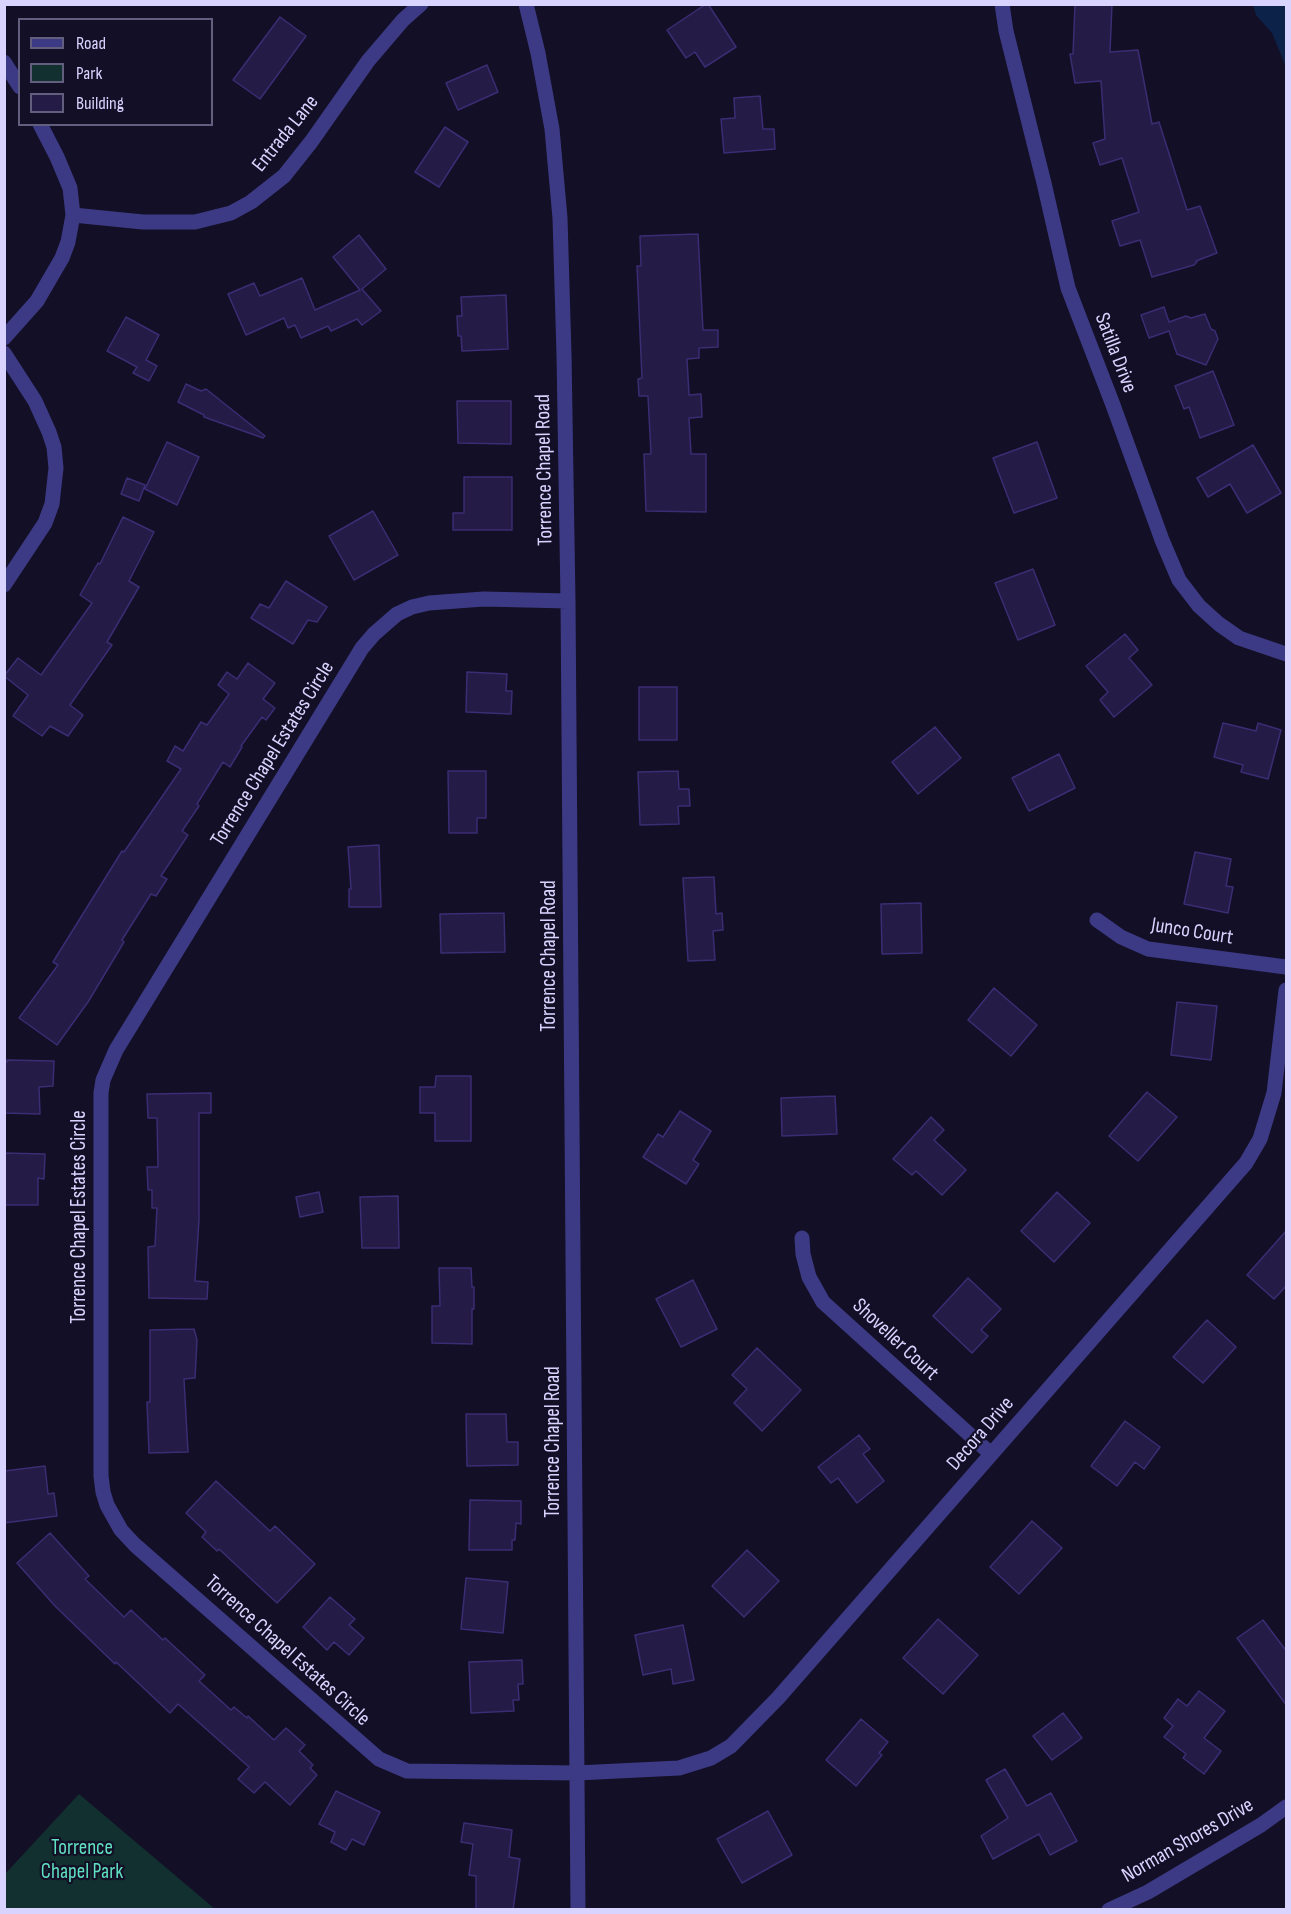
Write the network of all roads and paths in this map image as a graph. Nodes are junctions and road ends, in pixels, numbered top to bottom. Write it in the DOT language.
graph roads {
  1 [pos="421,4"];
  2 [pos="526,4"];
  3 [pos="1002,4"];
  4 [pos="4,62"];
  5 [pos="18,84"];
  6 [pos="41,126"];
  7 [pos="73,215"];
  8 [pos="4,338"];
  9 [pos="4,353"];
  10 [pos="4,585"];
  11 [pos="568,601"];
  12 [pos="1287,654"];
  13 [pos="1097,921"];
  14 [pos="1287,967"];
  15 [pos="1287,990"];
  16 [pos="802,1238"];
  17 [pos="991,1455"];
  18 [pos="578,1773"];
  19 [pos="1287,1807"];
  20 [pos="578,1910"];
  21 [pos="1109,1910"];
  1 -- 7 [label="street, Entrada Lane"];
  2 -- 11 [label="street, Torrence Chapel Road"];
  3 -- 12 [label="street, Satilla Drive"];
  4 -- 5 [label="street"];
  6 -- 7 [label="street"];
  7 -- 8 [label="street"];
  9 -- 10 [label="street"];
  11 -- 18 [label="street, Torrence Chapel Road"];
  11 -- 18 [label="street, Torrence Chapel Estates Circle"];
  13 -- 14 [label="street, Junco Court"];
  15 -- 17 [label="street, Decora Drive"];
  16 -- 17 [label="street, Shoveller Court"];
  17 -- 18 [label="street, Decora Drive"];
  18 -- 20 [label="street, Torrence Chapel Road"];
  19 -- 21 [label="street, Norman Shores Drive"];
}
